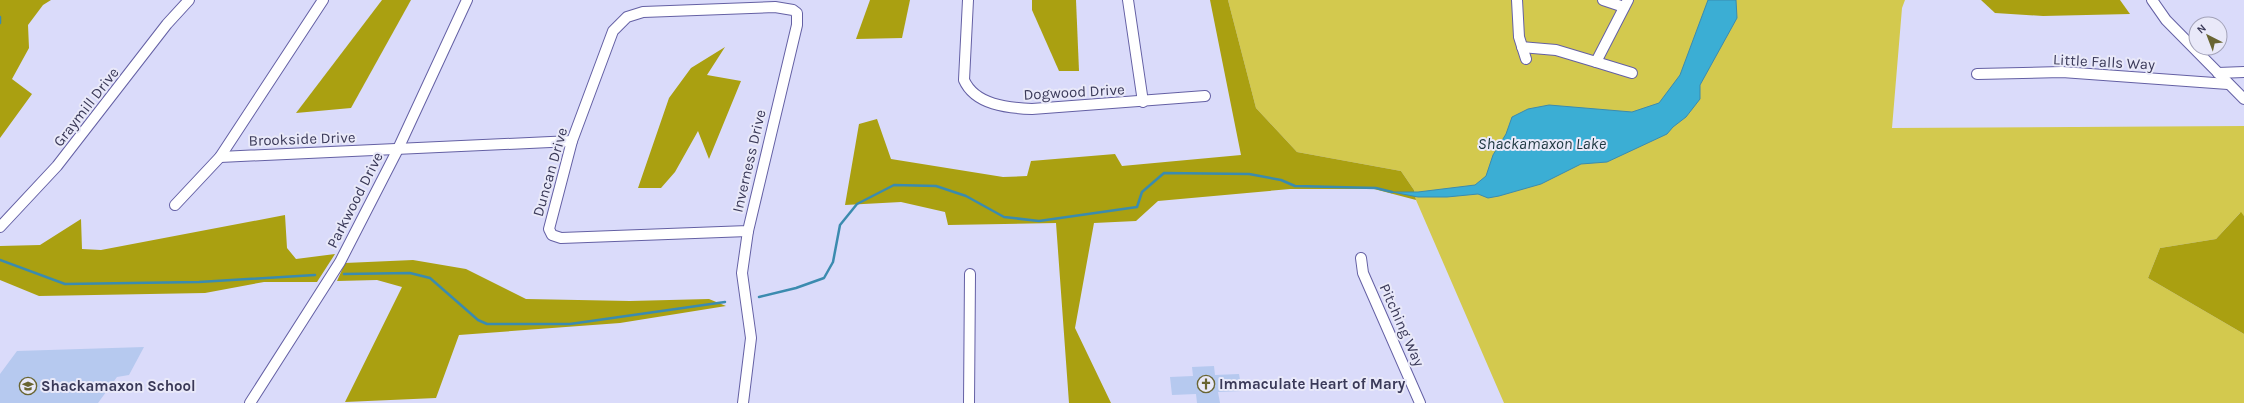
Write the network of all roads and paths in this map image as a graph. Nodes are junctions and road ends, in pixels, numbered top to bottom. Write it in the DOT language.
graph roads {
  1 [pos="189,0"];
  2 [pos="323,0"];
  3 [pos="467,0"];
  4 [pos="968,0"];
  5 [pos="1128,0"];
  6 [pos="1517,0"];
  7 [pos="1603,0"];
  8 [pos="2152,0"];
  9 [pos="1626,3"];
  10 [pos="713,4"];
  11 [pos="1522,47"];
  12 [pos="1526,60"];
  13 [pos="1596,62"];
  14 [pos="2244,72"];
  15 [pos="1632,73"];
  16 [pos="2218,73"];
  17 [pos="1978,74"];
  18 [pos="2228,84"];
  19 [pos="1205,96"];
  20 [pos="2244,99"];
  21 [pos="1143,102"];
  22 [pos="572,141"];
  23 [pos="396,151"];
  24 [pos="220,157"];
  25 [pos="175,205"];
  26 [pos="0,227"];
  27 [pos="748,230"];
  28 [pos="1362,258"];
  29 [pos="970,274"];
  30 [pos="250,403"];
  31 [pos="744,403"];
  32 [pos="969,403"];
  33 [pos="1420,403"];
  1 -- 26 [label="street, Graymill Drive"];
  2 -- 24 [label="street, Brookside Drive"];
  3 -- 23 [label="street, Parkwood Drive"];
  4 -- 21 [label="street, Dogwood Drive"];
  5 -- 21 [label="street"];
  6 -- 11 [label="street"];
  7 -- 9 [label="street"];
  8 -- 16 [label="street"];
  9 -- 13 [label="street"];
  10 -- 22 [label="street, Duncan Drive"];
  10 -- 27 [label="street, Inverness Drive"];
  11 -- 12 [label="street"];
  11 -- 13 [label="street"];
  13 -- 15 [label="street"];
  14 -- 16 [label="street"];
  16 -- 18 [label="street"];
  17 -- 18 [label="street, Little Falls Way"];
  18 -- 20 [label="street"];
  19 -- 21 [label="street, Dogwood Drive"];
  22 -- 23 [label="street, Brookside Drive"];
  22 -- 27 [label="street, Duncan Drive"];
  23 -- 24 [label="street, Brookside Drive"];
  23 -- 30 [label="street, Parkwood Drive"];
  24 -- 25 [label="street"];
  27 -- 31 [label="street, Inverness Drive"];
  28 -- 33 [label="street, Pitching Way"];
  29 -- 32 [label="street"];
}
